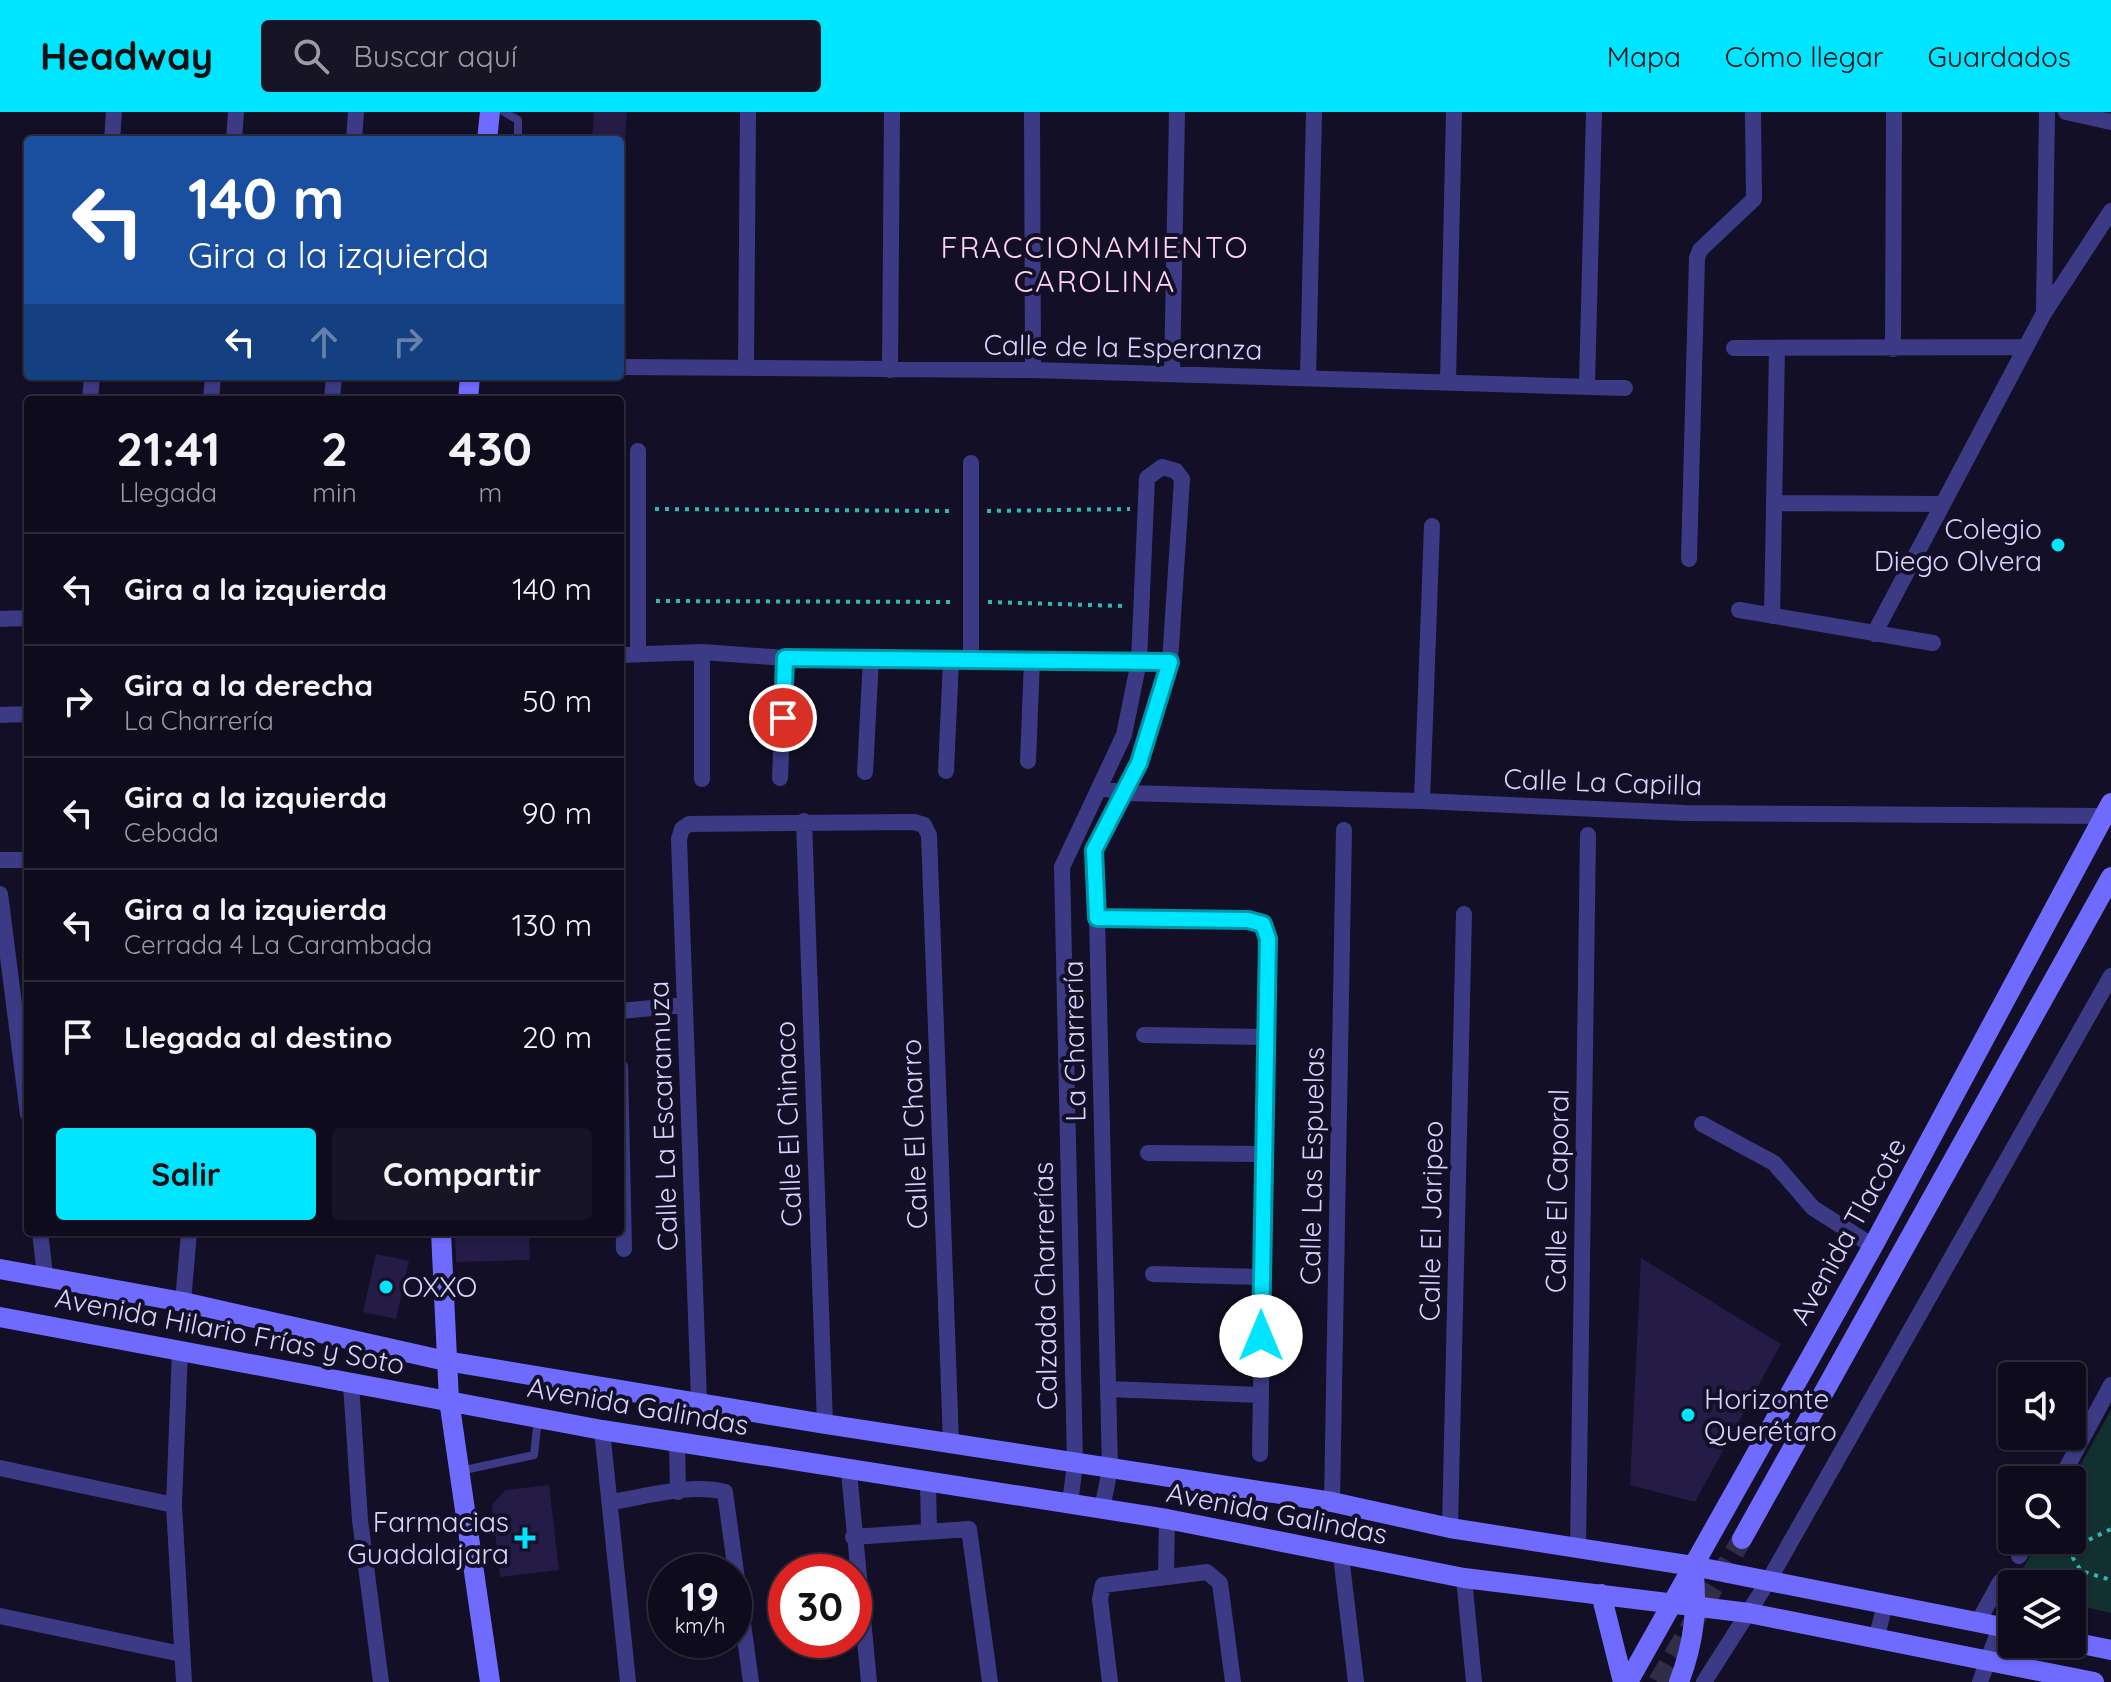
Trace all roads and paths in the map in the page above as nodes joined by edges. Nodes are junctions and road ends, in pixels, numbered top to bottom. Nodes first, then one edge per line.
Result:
1 (114, 112) edge
2 (236, 112) edge
3 (356, 112) edge
4 (490, 112) edge
5 (504, 112) edge
6 (748, 112) edge
7 (892, 112) edge
8 (1032, 112) edge
9 (1177, 112) edge
10 (1314, 112) edge
11 (1454, 112) edge
12 (1594, 112) edge
13 (1753, 112) edge
14 (1894, 112) edge
15 (2047, 112) edge
16 (2066, 112) edge
17 (2111, 122) edge
18 (112, 136) edge
19 (234, 136) edge
20 (354, 136) edge
21 (487, 136) edge
22 (518, 136) edge
23 (2111, 211) edge
24 (2044, 313) junction
25 (2025, 347) junction
26 (1734, 348) dead end
27 (1777, 349) junction
28 (1893, 349) junction
29 (624, 367) edge
30 (746, 368) junction
31 (890, 370) junction
32 (1033, 370) junction
33 (1172, 374) junction
34 (1308, 377) junction
35 (1448, 381) junction
36 (1587, 384) junction
37 (1625, 388) dead end
38 (638, 451) dead end
39 (971, 463) dead end
40 (1775, 503) junction
41 (1939, 504) junction
42 (639, 508) junction
43 (1145, 509) junction
44 (971, 511) junction
45 (1432, 526) dead end
46 (1689, 559) dead end
47 (638, 601) junction
48 (971, 602) junction
49 (1141, 607) junction
50 (1739, 610) dead end
51 (1772, 616) junction
52 (24, 618) edge
53 (0, 619) edge
54 (1874, 634) junction
55 (1933, 643) dead end
56 (702, 652) junction
57 (638, 654) junction
58 (624, 655) edge
59 (785, 658) junction
60 (871, 659) junction
61 (951, 661) junction
62 (971, 661) junction
63 (1032, 661) junction
64 (1139, 661) junction
65 (1170, 662) junction
66 (24, 714) edge
67 (0, 715) edge
68 (1028, 761) dead end
69 (946, 771) dead end
70 (865, 772) dead end
71 (780, 778) dead end
72 (702, 779) dead end
73 (1100, 788) junction
74 (1126, 793) junction
75 (1422, 801) junction
76 (2108, 809) edge
77 (804, 821) junction
78 (1344, 830) dead end
79 (1588, 835) dead end
80 (0, 860) edge
81 (24, 860) edge
82 (2111, 877) edge
83 (0, 894) edge
84 (1464, 914) dead end
85 (1097, 918) junction
86 (2111, 976) edge
87 (685, 1005) junction
88 (624, 1011) edge
89 (23, 1017) edge
90 (1144, 1035) dead end
91 (1264, 1037) junction
92 (1702, 1124) dead end
93 (1148, 1153) dead end
94 (1264, 1154) junction
95 (40, 1236) edge
96 (189, 1236) edge
97 (441, 1236) edge
98 (623, 1236) edge
99 (1873, 1246) junction
100 (624, 1249) dead end
101 (0, 1269) edge
102 (1153, 1274) dead end
103 (45, 1275) junction
104 (1260, 1277) junction
105 (183, 1302) junction
106 (0, 1317) edge
107 (180, 1350) junction
108 (446, 1361) junction
109 (351, 1384) junction
110 (2111, 1385) edge
111 (1108, 1389) junction
112 (1261, 1395) junction
113 (449, 1400) junction
114 (699, 1401) junction
115 (538, 1418) junction
116 (825, 1424) junction
117 (602, 1430) junction
118 (677, 1442) junction
119 (951, 1442) junction
120 (1260, 1454) dead end
121 (1075, 1463) junction
122 (2068, 1466) edge
123 (0, 1468) edge
124 (1110, 1469) junction
125 (460, 1471) junction
126 (849, 1472) junction
127 (928, 1484) junction
128 (678, 1492) junction
129 (610, 1502) junction
130 (1332, 1502) junction
131 (1070, 1504) junction
132 (174, 1505) junction
133 (1102, 1509) junction
134 (1167, 1519) junction
135 (1450, 1528) junction
136 (2111, 1529) edge
137 (929, 1530) junction
138 (853, 1537) junction
139 (1742, 1539) tunnel mouth
140 (2086, 1541) edge
141 (1578, 1547) junction
142 (2031, 1554) edge
143 (2073, 1554) edge
144 (1341, 1556) junction
145 (2019, 1556) edge
146 (1693, 1566) junction
147 (1166, 1577) junction
148 (1464, 1578) junction
149 (1769, 1580) junction
150 (2111, 1580) edge
151 (1998, 1586) edge
152 (1601, 1594) junction
153 (1672, 1604) junction
154 (1698, 1604) junction
155 (1885, 1604) junction
156 (1749, 1613) junction
157 (0, 1616) edge
158 (1978, 1622) junction
159 (1998, 1626) edge
160 (1877, 1636) junction
161 (1998, 1644) edge
162 (2086, 1645) edge
163 (2111, 1650) edge
164 (181, 1654) junction
165 (1990, 1660) junction
166 (184, 1682) edge
167 (381, 1682) edge
168 (490, 1682) edge
169 (628, 1682) edge
170 (751, 1682) edge
171 (869, 1682) edge
172 (990, 1682) edge
173 (1110, 1682) edge
174 (1233, 1682) edge
175 (1356, 1682) edge
176 (1474, 1682) edge
177 (1626, 1682) edge
178 (1679, 1682) edge
179 (1704, 1682) edge
180 (1980, 1682) edge
181 (2094, 1682) edge

1 - 18 street
2 - 19 street
3 - 20 street
4 - 21 street
5 - 22 lane
6 - 30 street
7 - 31 street
8 - 32 street
9 - 33 street
10 - 34 street
11 - 35 street
12 - 36 street
13 - 46 street
14 - 28 street
15 - 24 street
16 - 17 street
23 - 24 street
24 - 25 street
25 - 28 street
25 - 41 street
26 - 27 street
27 - 28 street
27 - 40 street
29 - 30 street, Calle de la Esperanza
30 - 31 street, Calle de la Esperanza
31 - 32 street, Calle de la Esperanza
32 - 33 street, Calle de la Esperanza
33 - 34 street, Calle de la Esperanza
34 - 35 street, Calle de la Esperanza
35 - 36 street, Calle de la Esperanza
36 - 37 street, Calle de la Esperanza
38 - 42 street
39 - 44 street
40 - 41 street
40 - 51 street
41 - 54 street
42 - 44 path
42 - 47 street
43 - 44 path
43 - 49 street, La Charrería
43 - 65 street, La Charrería
44 - 48 street
45 - 75 street
47 - 48 path
47 - 57 street
48 - 49 path
48 - 62 street
49 - 64 street, La Charrería
50 - 51 street
51 - 54 street
52 - 53 street
54 - 55 street
56 - 57 street
56 - 59 street
56 - 72 street
57 - 58 street
59 - 60 street
59 - 71 street
60 - 61 street
60 - 70 street
61 - 62 street
61 - 69 street
62 - 63 street
63 - 64 street
63 - 68 street
64 - 65 street
64 - 73 street, Calzada Charrerías
65 - 74 street, La Charrería
66 - 67 street
73 - 74 street, Calle La Capilla
73 - 121 street, Calzada Charrerías
74 - 75 street, Calle La Capilla
74 - 85 street, La Charrería
75 - 76 street, Calle La Capilla
76 - 99 street, Avenida Tlacote
77 - 87 street, Calle La Escaramuza
77 - 116 street, Calle El Chinaco
77 - 119 street, Calle El Charro
78 - 130 street, Calle Las Espuelas
79 - 141 street, Calle El Caporal
80 - 81 street
82 - 139 street, Avenida Tlacote
83 - 89 street
84 - 135 street, Calle El Jaripeo
85 - 91 street
85 - 111 street, La Charrería
86 - 149 street
87 - 88 street
87 - 114 street, Calle La Escaramuza
90 - 91 street
91 - 94 street
92 - 99 street
93 - 94 street
94 - 104 street
95 - 103 street
96 - 105 street
97 - 108 street
98 - 100 street
99 - 146 street, Avenida Tlacote
101 - 103 street, Avenida Hilario Frías y Soto
102 - 104 street
103 - 105 street, Avenida Hilario Frías y Soto
104 - 112 street
105 - 108 street, Avenida Hilario Frías y Soto
106 - 107 street, Avenida Hilario Frías y Soto
107 - 109 street, Avenida Hilario Frías y Soto
107 - 132 street
108 - 113 street
108 - 114 street, Avenida Galindas
109 - 113 street, Avenida Hilario Frías y Soto
109 - 167 street
110 - 122 street
111 - 112 street
111 - 124 street, La Charrería
112 - 120 street
113 - 115 street, Avenida Galindas
113 - 125 street
114 - 116 street, Avenida Galindas
115 - 117 street, Avenida Galindas
115 - 125 lane
116 - 119 street, Avenida Galindas
117 - 118 street, Avenida Galindas
117 - 129 street
118 - 126 street, Avenida Galindas
118 - 128 street
119 - 121 street, Avenida Galindas
121 - 124 street, Avenida Galindas
121 - 131 street, Calzada Charrerías
123 - 132 street
124 - 130 street, Avenida Galindas
124 - 133 street, La Charrería
125 - 168 street
126 - 127 street, Avenida Galindas
126 - 138 street
127 - 131 street, Avenida Galindas
127 - 137 street
128 - 129 street
128 - 170 street
129 - 169 street
130 - 135 street, Avenida Galindas
131 - 133 street, Avenida Galindas
132 - 164 street
133 - 134 street, Avenida Galindas
134 - 144 street, Avenida Galindas
134 - 147 street
135 - 141 street, Avenida Galindas
136 - 140 path
137 - 138 street
137 - 172 street
138 - 171 street
141 - 146 street, Avenida Galindas
142 - 145 path
143 - 150 path
144 - 148 street, Avenida Galindas
144 - 175 street
146 - 149 street, Avenida Galindas
146 - 153 street, Avenida Tlacote
146 - 154 street
147 - 173 street
147 - 174 street
148 - 152 street, Avenida Galindas
148 - 176 street
149 - 155 street, Avenida Galindas
149 - 156 street
151 - 158 street
152 - 153 street, Avenida Galindas
152 - 177 street
153 - 154 street, Avenida Galindas
153 - 177 street, Avenida Tlacote
154 - 156 street, Avenida Galindas
154 - 178 street
155 - 158 street, Avenida Galindas
155 - 160 street
156 - 160 street, Avenida Galindas
156 - 179 street
157 - 164 street
158 - 159 street, Avenida Galindas
160 - 165 street, Avenida Galindas
161 - 165 street
162 - 163 street
164 - 166 street
165 - 180 street
165 - 181 street, Avenida Galindas

